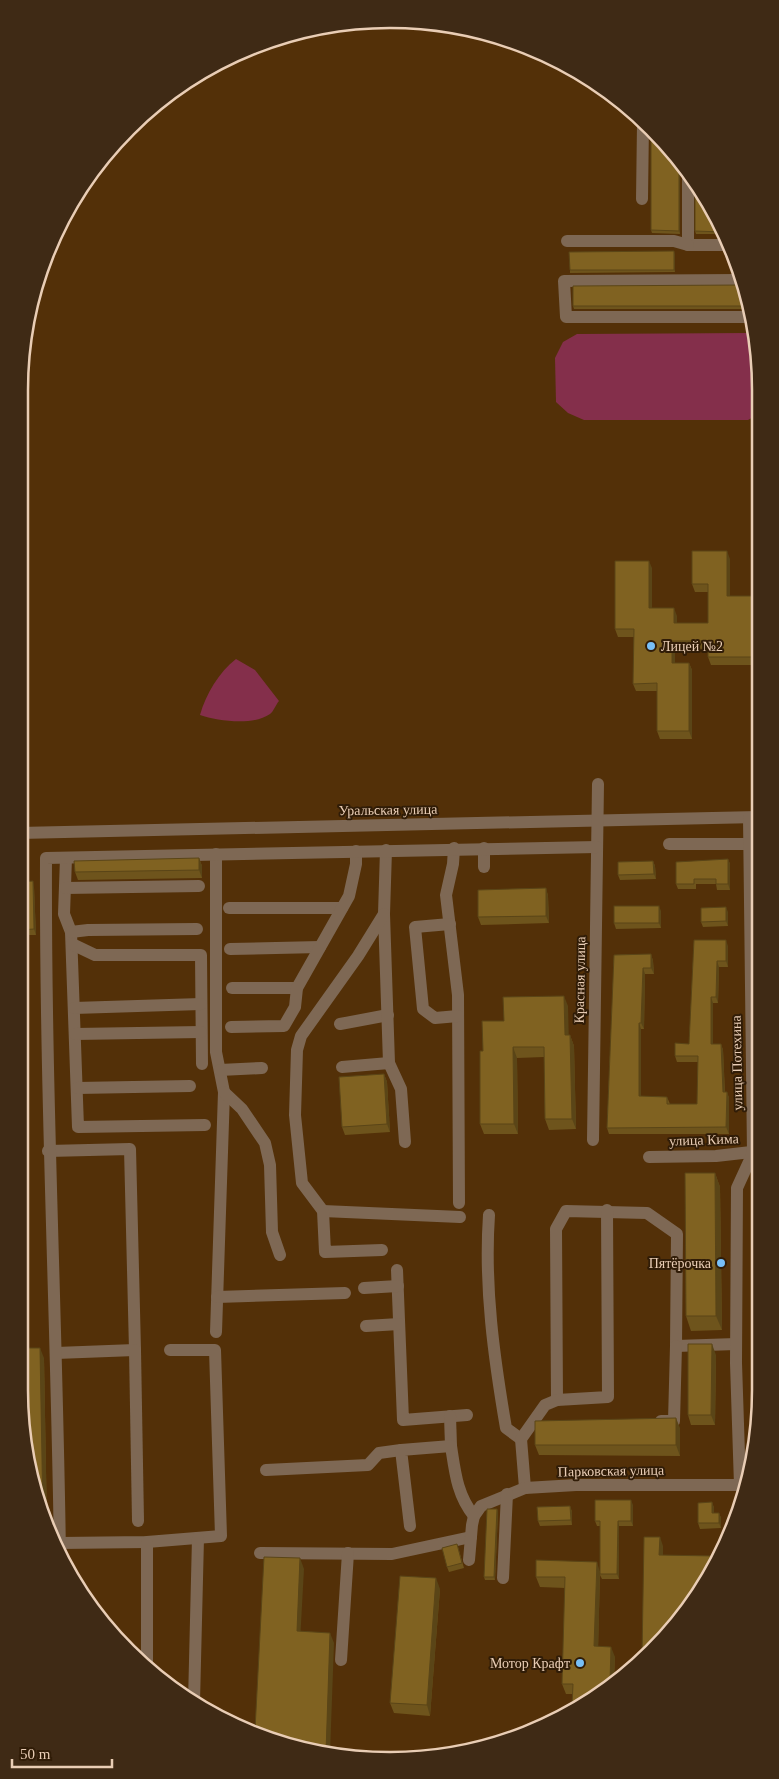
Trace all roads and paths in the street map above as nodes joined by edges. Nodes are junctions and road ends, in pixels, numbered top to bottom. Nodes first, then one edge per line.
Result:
1 (644, 133) edge
2 (688, 185) edge
3 (642, 198) dead end
4 (567, 241) dead end
5 (721, 243) edge
6 (688, 245) junction
7 (734, 280) edge
8 (744, 317) edge
9 (598, 784) dead end
10 (752, 818) edge
11 (597, 821) junction
12 (752, 831) edge
13 (28, 833) edge
14 (669, 844) dead end
15 (750, 844) junction
16 (597, 847) junction
17 (454, 848) junction
18 (484, 848) junction
19 (356, 850) junction
20 (386, 850) junction
21 (216, 854) junction
22 (66, 858) junction
23 (484, 868) dead end
24 (199, 886) dead end
25 (65, 888) junction
26 (229, 908) dead end
27 (342, 908) junction
28 (384, 914) junction
29 (450, 924) junction
30 (197, 929) dead end
31 (72, 938) junction
32 (320, 947) junction
33 (752, 947) edge
34 (230, 949) dead end
35 (232, 988) dead end
36 (297, 988) junction
37 (201, 1004) junction
38 (74, 1008) junction
39 (388, 1015) junction
40 (458, 1016) junction
41 (340, 1024) dead end
42 (231, 1027) dead end
43 (201, 1032) junction
44 (75, 1034) junction
45 (390, 1063) junction
46 (202, 1064) dead end
47 (262, 1068) dead end
48 (342, 1068) dead end
49 (220, 1070) junction
50 (190, 1086) dead end
51 (77, 1088) junction
52 (224, 1092) junction
53 (205, 1125) dead end
54 (593, 1140) dead end
55 (405, 1142) dead end
56 (48, 1151) junction
57 (752, 1152) edge
58 (649, 1157) dead end
59 (752, 1160) edge
60 (459, 1203) dead end
61 (607, 1210) junction
62 (323, 1211) junction
63 (489, 1215) dead end
64 (460, 1217) dead end
65 (382, 1250) dead end
66 (280, 1255) dead end
67 (397, 1270) dead end
68 (398, 1286) junction
69 (364, 1288) dead end
70 (345, 1293) dead end
71 (216, 1297) junction
72 (399, 1324) junction
73 (366, 1326) dead end
74 (216, 1332) dead end
75 (736, 1344) junction
76 (676, 1346) junction
77 (135, 1350) junction
78 (170, 1350) dead end
79 (56, 1353) junction
80 (558, 1400) junction
81 (467, 1415) dead end
82 (450, 1416) junction
83 (646, 1421) edge
84 (552, 1422) edge
85 (533, 1423) junction
86 (521, 1439) junction
87 (451, 1446) junction
88 (401, 1450) junction
89 (266, 1470) dead end
90 (742, 1473) edge
91 (738, 1485) edge
92 (524, 1488) junction
93 (507, 1494) junction
94 (478, 1511) junction
95 (138, 1521) dead end
96 (410, 1526) dead end
97 (471, 1536) junction
98 (198, 1538) junction
99 (60, 1539) edge
100 (147, 1542) junction
101 (62, 1543) edge
102 (260, 1553) dead end
103 (348, 1553) junction
104 (469, 1560) dead end
105 (503, 1578) dead end
106 (147, 1658) edge
107 (341, 1660) dead end
108 (194, 1694) edge

1 - 3 street
2 - 6 street
4 - 6 street
5 - 6 street
7 - 8 street
9 - 11 street, Красная улица
10 - 11 street, Уральская улица
11 - 13 street, Уральская улица
11 - 16 street, Красная улица
12 - 15 street, улица Потехина
14 - 15 street
15 - 33 street, улица Потехина
16 - 18 street
16 - 54 street, Красная улица
17 - 18 street
17 - 20 street
17 - 29 street
18 - 23 street
19 - 20 street
19 - 21 street
19 - 27 street
20 - 28 street
21 - 22 street
21 - 49 street
22 - 25 street
22 - 56 street
24 - 25 street
25 - 31 street
26 - 27 street
27 - 32 street
28 - 39 street
28 - 62 street
29 - 40 street
29 - 40 street
30 - 31 street
31 - 37 street
31 - 38 street
32 - 34 street
32 - 36 street
35 - 36 street
36 - 42 street
37 - 38 street
37 - 43 street
38 - 44 street
39 - 41 street
39 - 45 street
40 - 60 street
43 - 44 street
43 - 46 street
44 - 51 street
45 - 48 street
45 - 55 street
47 - 49 street
49 - 52 street
50 - 51 street
51 - 53 street
52 - 66 street
52 - 71 street
56 - 77 street
56 - 79 street
57 - 58 street, улица Кима
59 - 75 street, улица Потехина
61 - 76 street
61 - 80 street
61 - 80 street
62 - 64 street
62 - 65 street
63 - 86 street
67 - 68 street
68 - 69 street
68 - 72 street
70 - 71 street
71 - 74 street
72 - 73 street
72 - 82 street
75 - 76 street
75 - 90 street, улица Потехина
76 - 83 street
77 - 79 street
77 - 95 street
78 - 98 street
79 - 99 street
80 - 85 street
81 - 82 street
82 - 87 street
84 - 85 street
85 - 86 street
86 - 92 street
87 - 88 street
87 - 94 street
88 - 89 street
88 - 96 street
91 - 92 street, Парковская улица
92 - 93 street, Парковская улица
93 - 94 street, Парковская улица
93 - 105 street
94 - 97 street
97 - 103 street
97 - 104 street
98 - 100 street
98 - 108 street
100 - 101 street
100 - 106 street
102 - 103 street
103 - 107 street

